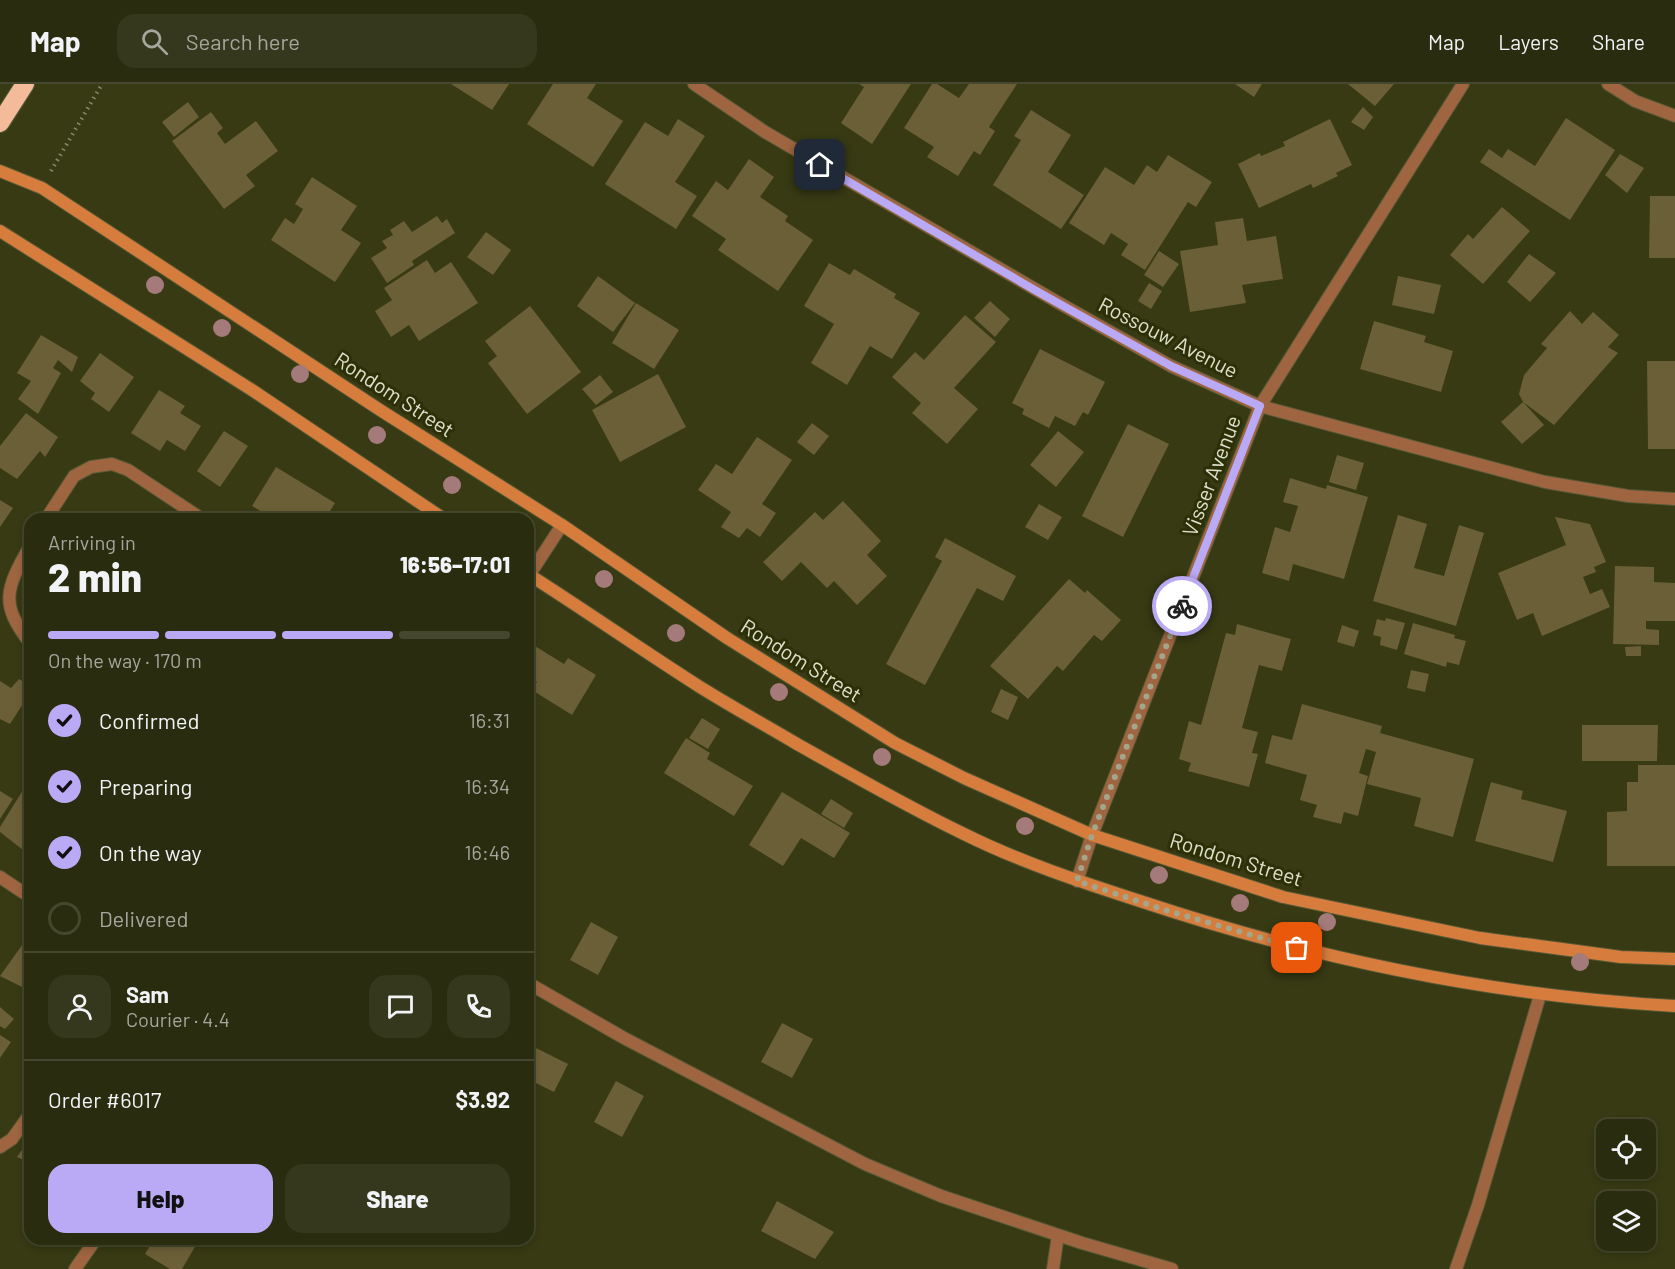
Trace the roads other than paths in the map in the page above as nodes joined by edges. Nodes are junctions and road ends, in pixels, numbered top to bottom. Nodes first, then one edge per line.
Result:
1 (25, 84) edge
2 (693, 84) edge
3 (1463, 84) edge
4 (1608, 84) edge
5 (1675, 116) edge
6 (0, 123) edge
7 (0, 171) edge
8 (0, 231) edge
9 (1260, 406) junction
10 (1675, 499) edge
11 (50, 513) edge
12 (193, 513) edge
13 (435, 513) edge
14 (562, 525) junction
15 (24, 558) edge
16 (534, 566) edge
17 (534, 579) edge
18 (24, 638) edge
19 (1092, 835) junction
20 (0, 877) edge
21 (1077, 881) junction
22 (24, 893) edge
23 (1675, 959) edge
24 (534, 986) edge
25 (1540, 995) junction
26 (1675, 1006) edge
27 (24, 1122) edge
28 (0, 1147) edge
29 (1058, 1235) junction
30 (92, 1245) edge
31 (75, 1269) edge
32 (1053, 1269) edge
33 (1172, 1269) edge
34 (1456, 1269) edge

1 - 6 highway
2 - 9 street, Rossouw Avenue
3 - 9 street, Visser Avenue
4 - 5 street
7 - 14 street, Rondom Street
8 - 13 street
9 - 10 street, Rossouw Avenue
9 - 19 street, Visser Avenue
11 - 12 street
14 - 16 street
14 - 19 street, Rondom Street
15 - 18 street
17 - 21 street
19 - 21 street, Visser Avenue
19 - 23 street, Rondom Street
20 - 22 street
21 - 25 street
24 - 29 street
25 - 26 street
25 - 34 street
27 - 28 street
29 - 32 street
29 - 33 street
30 - 31 street

